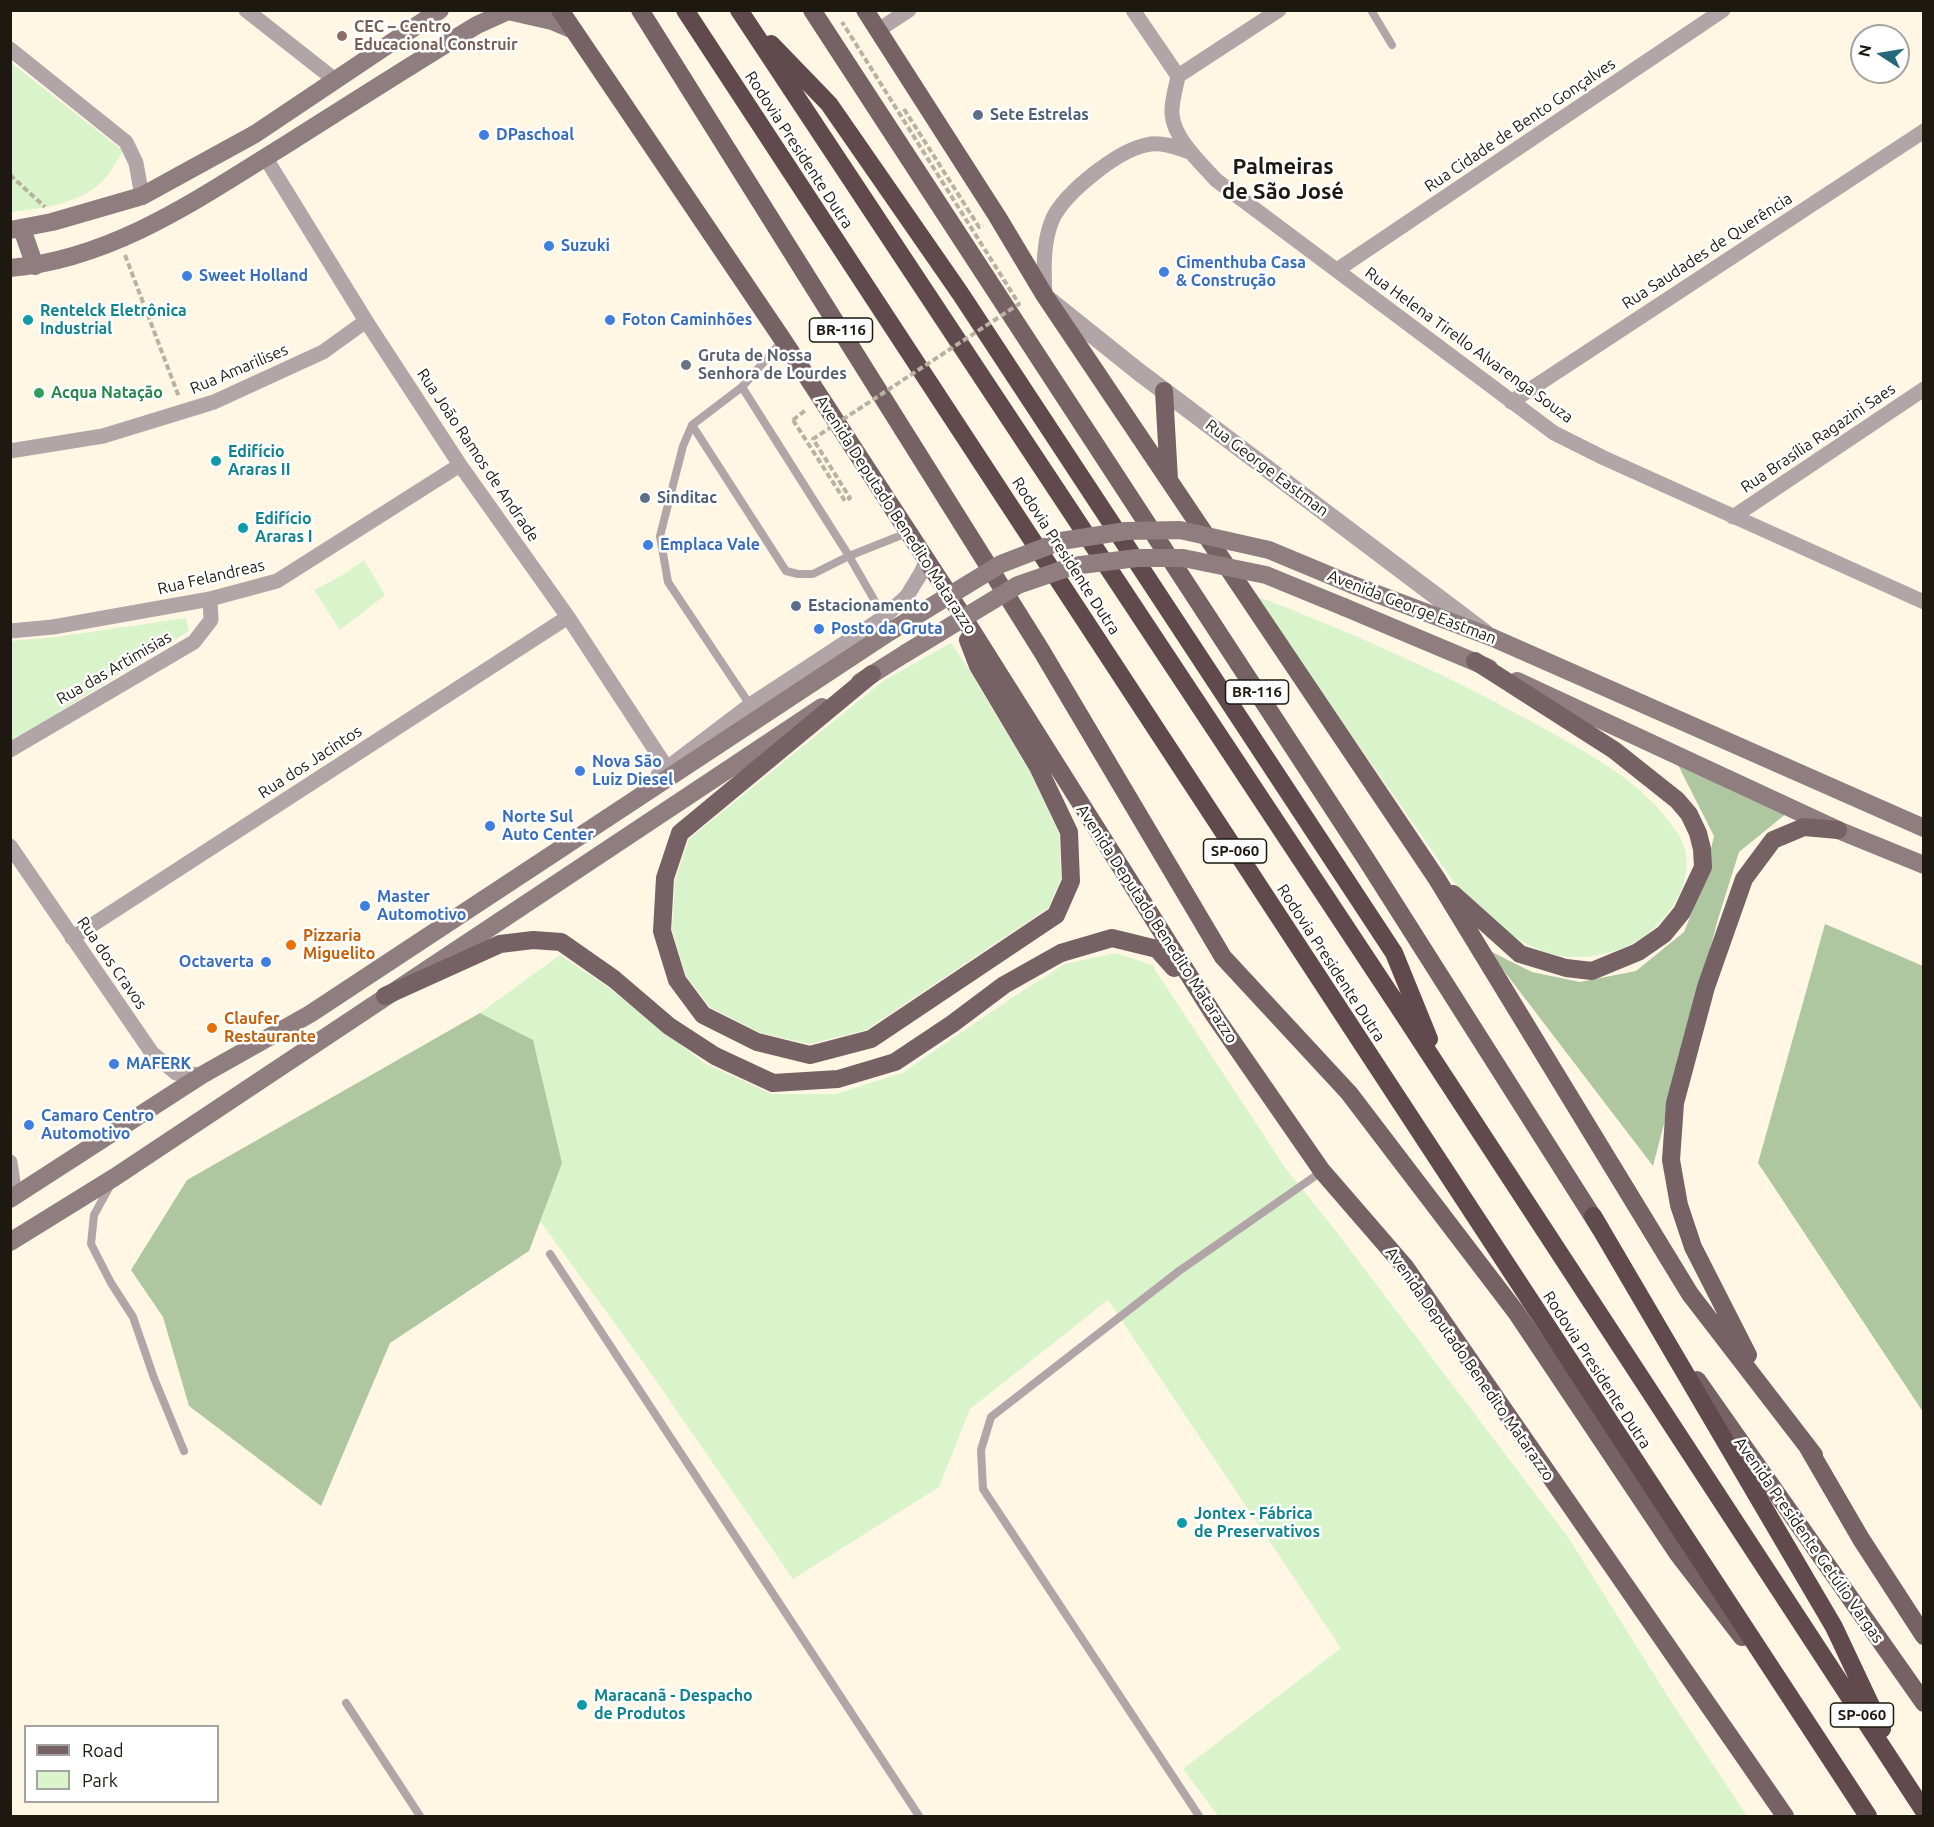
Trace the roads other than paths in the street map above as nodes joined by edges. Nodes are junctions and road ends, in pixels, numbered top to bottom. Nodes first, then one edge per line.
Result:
1 (246, 10) edge
2 (440, 10) edge
3 (560, 10) edge
4 (640, 10) edge
5 (685, 10) edge
6 (812, 10) edge
7 (864, 10) edge
8 (909, 10) edge
9 (1133, 10) edge
10 (1279, 10) edge
11 (1371, 10) edge
12 (1723, 10) edge
13 (508, 11) edge
14 (739, 11) edge
15 (571, 29) junction
16 (877, 31) junction
17 (1392, 45) dead end
18 (10, 49) edge
19 (1178, 76) junction
20 (335, 80) junction
21 (1923, 130) edge
22 (1191, 153) junction
23 (265, 158) junction
24 (142, 196) junction
25 (16, 229) edge
26 (35, 266) junction
27 (10, 268) edge
28 (1337, 270) junction
29 (1045, 297) junction
30 (366, 321) junction
31 (783, 340) junction
32 (742, 387) junction
33 (1923, 388) edge
34 (1164, 391) junction
35 (1511, 402) junction
36 (692, 425) junction
37 (10, 451) edge
38 (460, 465) junction
39 (1169, 482) junction
40 (1732, 516) junction
41 (907, 533) junction
42 (849, 556) junction
43 (927, 560) junction
44 (950, 596) junction
45 (210, 599) junction
46 (1923, 602) edge
47 (568, 617) junction
48 (888, 624) junction
49 (10, 631) edge
50 (1491, 637) junction
51 (1475, 662) junction
52 (872, 674) junction
53 (750, 705) junction
54 (10, 750) edge
55 (667, 768) junction
56 (1923, 828) edge
57 (1838, 830) junction
58 (10, 846) edge
59 (1923, 865) edge
60 (1437, 879) junction
61 (72, 938) junction
62 (385, 996) junction
63 (310, 1014) junction
64 (1214, 1015) junction
65 (202, 1075) junction
66 (1444, 1077) junction
67 (10, 1162) edge
68 (1322, 1171) junction
69 (115, 1178) junction
70 (10, 1188) edge
71 (10, 1199) edge
72 (1593, 1216) junction
73 (10, 1242) edge
74 (550, 1254) dead end
75 (184, 1451) dead end
76 (1814, 1455) junction
77 (1923, 1636) edge
78 (1785, 1691) junction
79 (346, 1703) dead end
80 (1923, 1703) edge
81 (1919, 1804) edge
82 (420, 1816) edge
83 (919, 1816) edge
84 (1199, 1816) edge
85 (1785, 1816) edge
86 (1868, 1816) edge

1 - 20 street
2 - 20 main road
3 - 15 main road, Avenida Deputado Benedito Matarazzo
4 - 78 main road, BR-116
5 - 78 highway, Rodovia Presidente Dutra / SP-060
6 - 72 main road, BR-116
7 - 16 main road
8 - 16 street
9 - 19 street
10 - 19 street
11 - 17 lane
12 - 28 street, Rua Cidade de Bento Gonçalves
13 - 15 main road
13 - 23 main road
14 - 66 highway, Rodovia Presidente Dutra / SP-060
14 - 66 highway
15 - 31 main road, Avenida Deputado Benedito Matarazzo
16 - 29 main road
18 - 24 street
19 - 22 street, Rua Helena Tirello Alvarenga Souza
20 - 24 main road
21 - 35 street, Rua Saudades de Querência
22 - 28 street, Rua Helena Tirello Alvarenga Souza
22 - 29 street
23 - 26 main road
23 - 30 street, Rua João Ramos de Andrade
24 - 25 main road
25 - 26 main road
26 - 27 main road
28 - 35 street, Rua Helena Tirello Alvarenga Souza
29 - 34 street, Rua George Eastman
29 - 39 main road
30 - 37 street, Rua Amarilises
30 - 38 street, Rua João Ramos de Andrade
31 - 32 lane
31 - 41 main road, Avenida Deputado Benedito Matarazzo
32 - 36 lane
32 - 42 lane
33 - 40 street, Rua Brasília Ragazini Saes
34 - 39 main road
34 - 50 street, Rua George Eastman
35 - 40 street, Rua Helena Tirello Alvarenga Souza
36 - 42 lane
36 - 53 lane
38 - 45 street, Rua Felandreas
38 - 47 street, Rua João Ramos de Andrade
39 - 60 main road
40 - 46 street, Rua Helena Tirello Alvarenga Souza
41 - 42 lane
41 - 43 main road, Avenida Deputado Benedito Matarazzo
42 - 48 lane
43 - 44 main road, Avenida Deputado Benedito Matarazzo
43 - 48 street
44 - 52 main road
44 - 64 main road, Avenida Deputado Benedito Matarazzo
45 - 49 street, Rua Felandreas
45 - 54 street, Rua das Artimisias
47 - 55 street, Rua João Ramos de Andrade
47 - 61 street, Rua dos Jacintos
48 - 50 main road, Avenida George Eastman, bridge
48 - 53 street
48 - 63 main road, Avenida George Eastman
50 - 56 main road, Avenida George Eastman
51 - 52 main road, Avenida George Eastman, bridge
51 - 57 main road, Avenida George Eastman
51 - 60 main road
52 - 62 main road, Avenida George Eastman
53 - 55 street
55 - 63 street
57 - 59 main road, Avenida George Eastman
57 - 76 main road
58 - 61 street, Rua dos Cravos
60 - 76 main road
61 - 65 street, Rua dos Cravos
62 - 64 main road
62 - 69 main road, Avenida George Eastman
63 - 65 main road, Avenida George Eastman
64 - 68 main road, Avenida Deputado Benedito Matarazzo
65 - 71 main road, Avenida George Eastman
66 - 81 highway, Rodovia Presidente Dutra / SP-060
67 - 70 street
68 - 84 lane
68 - 85 main road, Avenida Deputado Benedito Matarazzo
69 - 73 main road, Avenida George Eastman
69 - 75 lane
72 - 80 main road, Avenida Presidente Getúlio Vargas / BR-116
72 - 81 highway
74 - 83 lane
76 - 77 main road
78 - 86 highway, Rodovia Presidente Dutra / SP-060
79 - 82 lane

